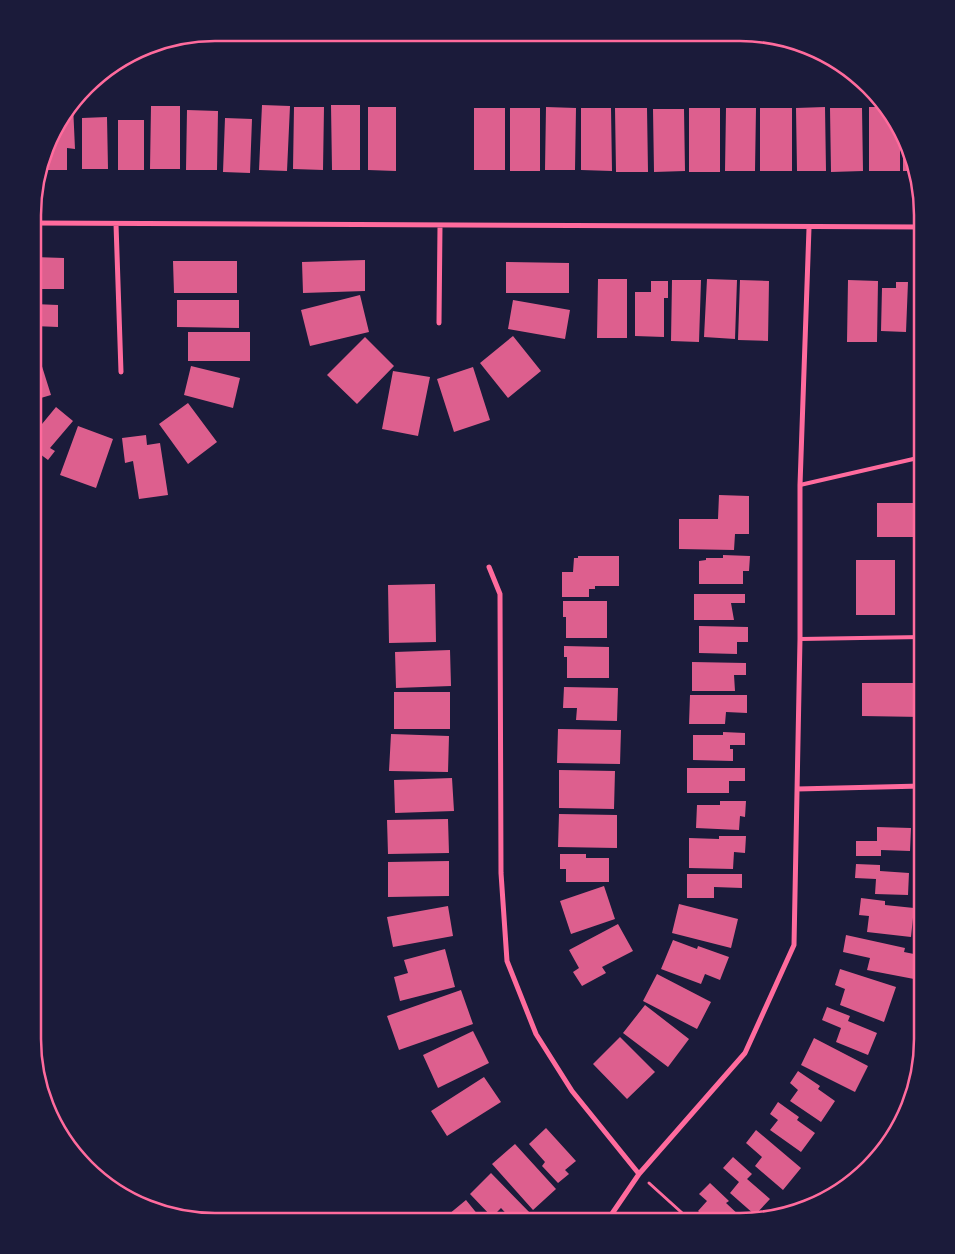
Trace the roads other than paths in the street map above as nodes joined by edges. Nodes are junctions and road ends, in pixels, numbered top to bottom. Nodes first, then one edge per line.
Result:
1 (41, 224) edge
2 (116, 224) junction
3 (440, 226) junction
4 (914, 227) edge
5 (809, 228) junction
6 (439, 323) dead end
7 (120, 372) dead end
8 (914, 458) edge
9 (800, 484) junction
10 (489, 567) dead end
11 (913, 637) edge
12 (800, 639) junction
13 (913, 786) edge
14 (797, 789) junction
15 (639, 1174) junction
16 (612, 1213) edge

1 - 2 street
2 - 3 street
2 - 7 street
3 - 5 street
3 - 6 street
4 - 5 street
5 - 9 street
8 - 9 lane
9 - 12 street
10 - 15 street
11 - 12 lane
12 - 14 street
13 - 14 street
14 - 15 street
15 - 16 street

